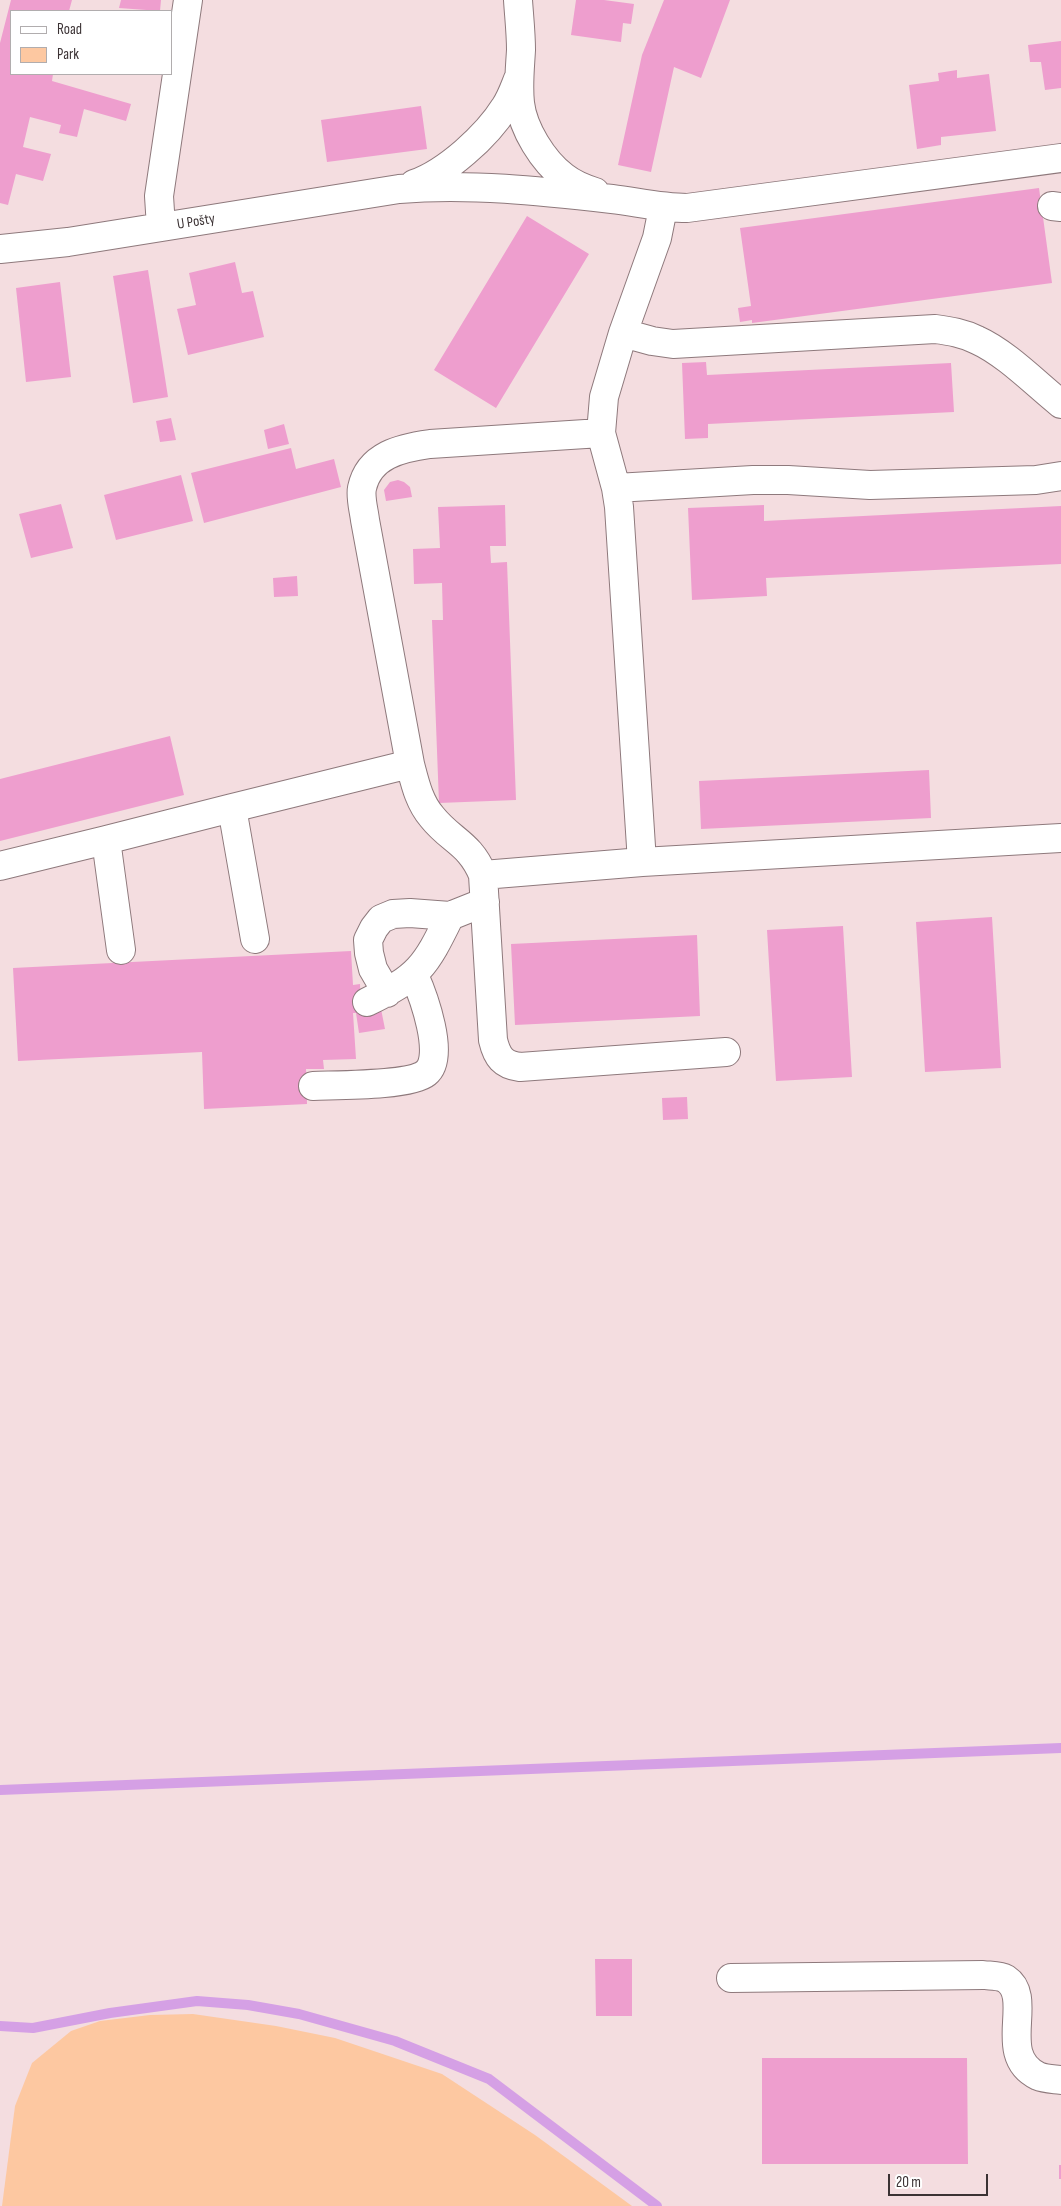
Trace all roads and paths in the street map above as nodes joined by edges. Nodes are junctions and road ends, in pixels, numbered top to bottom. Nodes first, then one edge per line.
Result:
1 (188, 0) edge
2 (518, 0) edge
3 (519, 75) junction
4 (1061, 158) edge
5 (399, 190) junction
6 (613, 199) junction
7 (663, 208) junction
8 (162, 227) junction
9 (0, 249) edge
10 (623, 333) junction
11 (1061, 404) edge
12 (601, 433) junction
13 (1061, 476) edge
14 (616, 488) junction
15 (410, 764) junction
16 (232, 808) junction
17 (1061, 838) edge
18 (106, 840) junction
19 (642, 862) junction
20 (0, 866) edge
21 (483, 875) junction
22 (486, 902) junction
23 (450, 916) junction
24 (255, 939) dead end
25 (121, 950) dead end
26 (414, 975) junction
27 (726, 1052) dead end
28 (313, 1086) dead end
29 (731, 1978) dead end
30 (1061, 2080) edge

1 - 8 street, U Pošty
2 - 3 street, U Pošty
3 - 5 street, U Pošty
3 - 6 street, U Pošty
4 - 7 street, U Pošty
5 - 6 street, U Pošty
5 - 8 street, U Pošty
6 - 7 street, U Pošty
7 - 10 street
8 - 9 street
10 - 11 street
10 - 12 street
12 - 14 street
12 - 15 street
13 - 14 street
14 - 19 street
15 - 16 street
15 - 21 street
16 - 18 street
16 - 24 street
17 - 19 street
18 - 20 street
18 - 25 street
19 - 21 street
21 - 22 street
22 - 23 street
22 - 27 street
23 - 26 street
23 - 26 street
26 - 28 street
29 - 30 street

